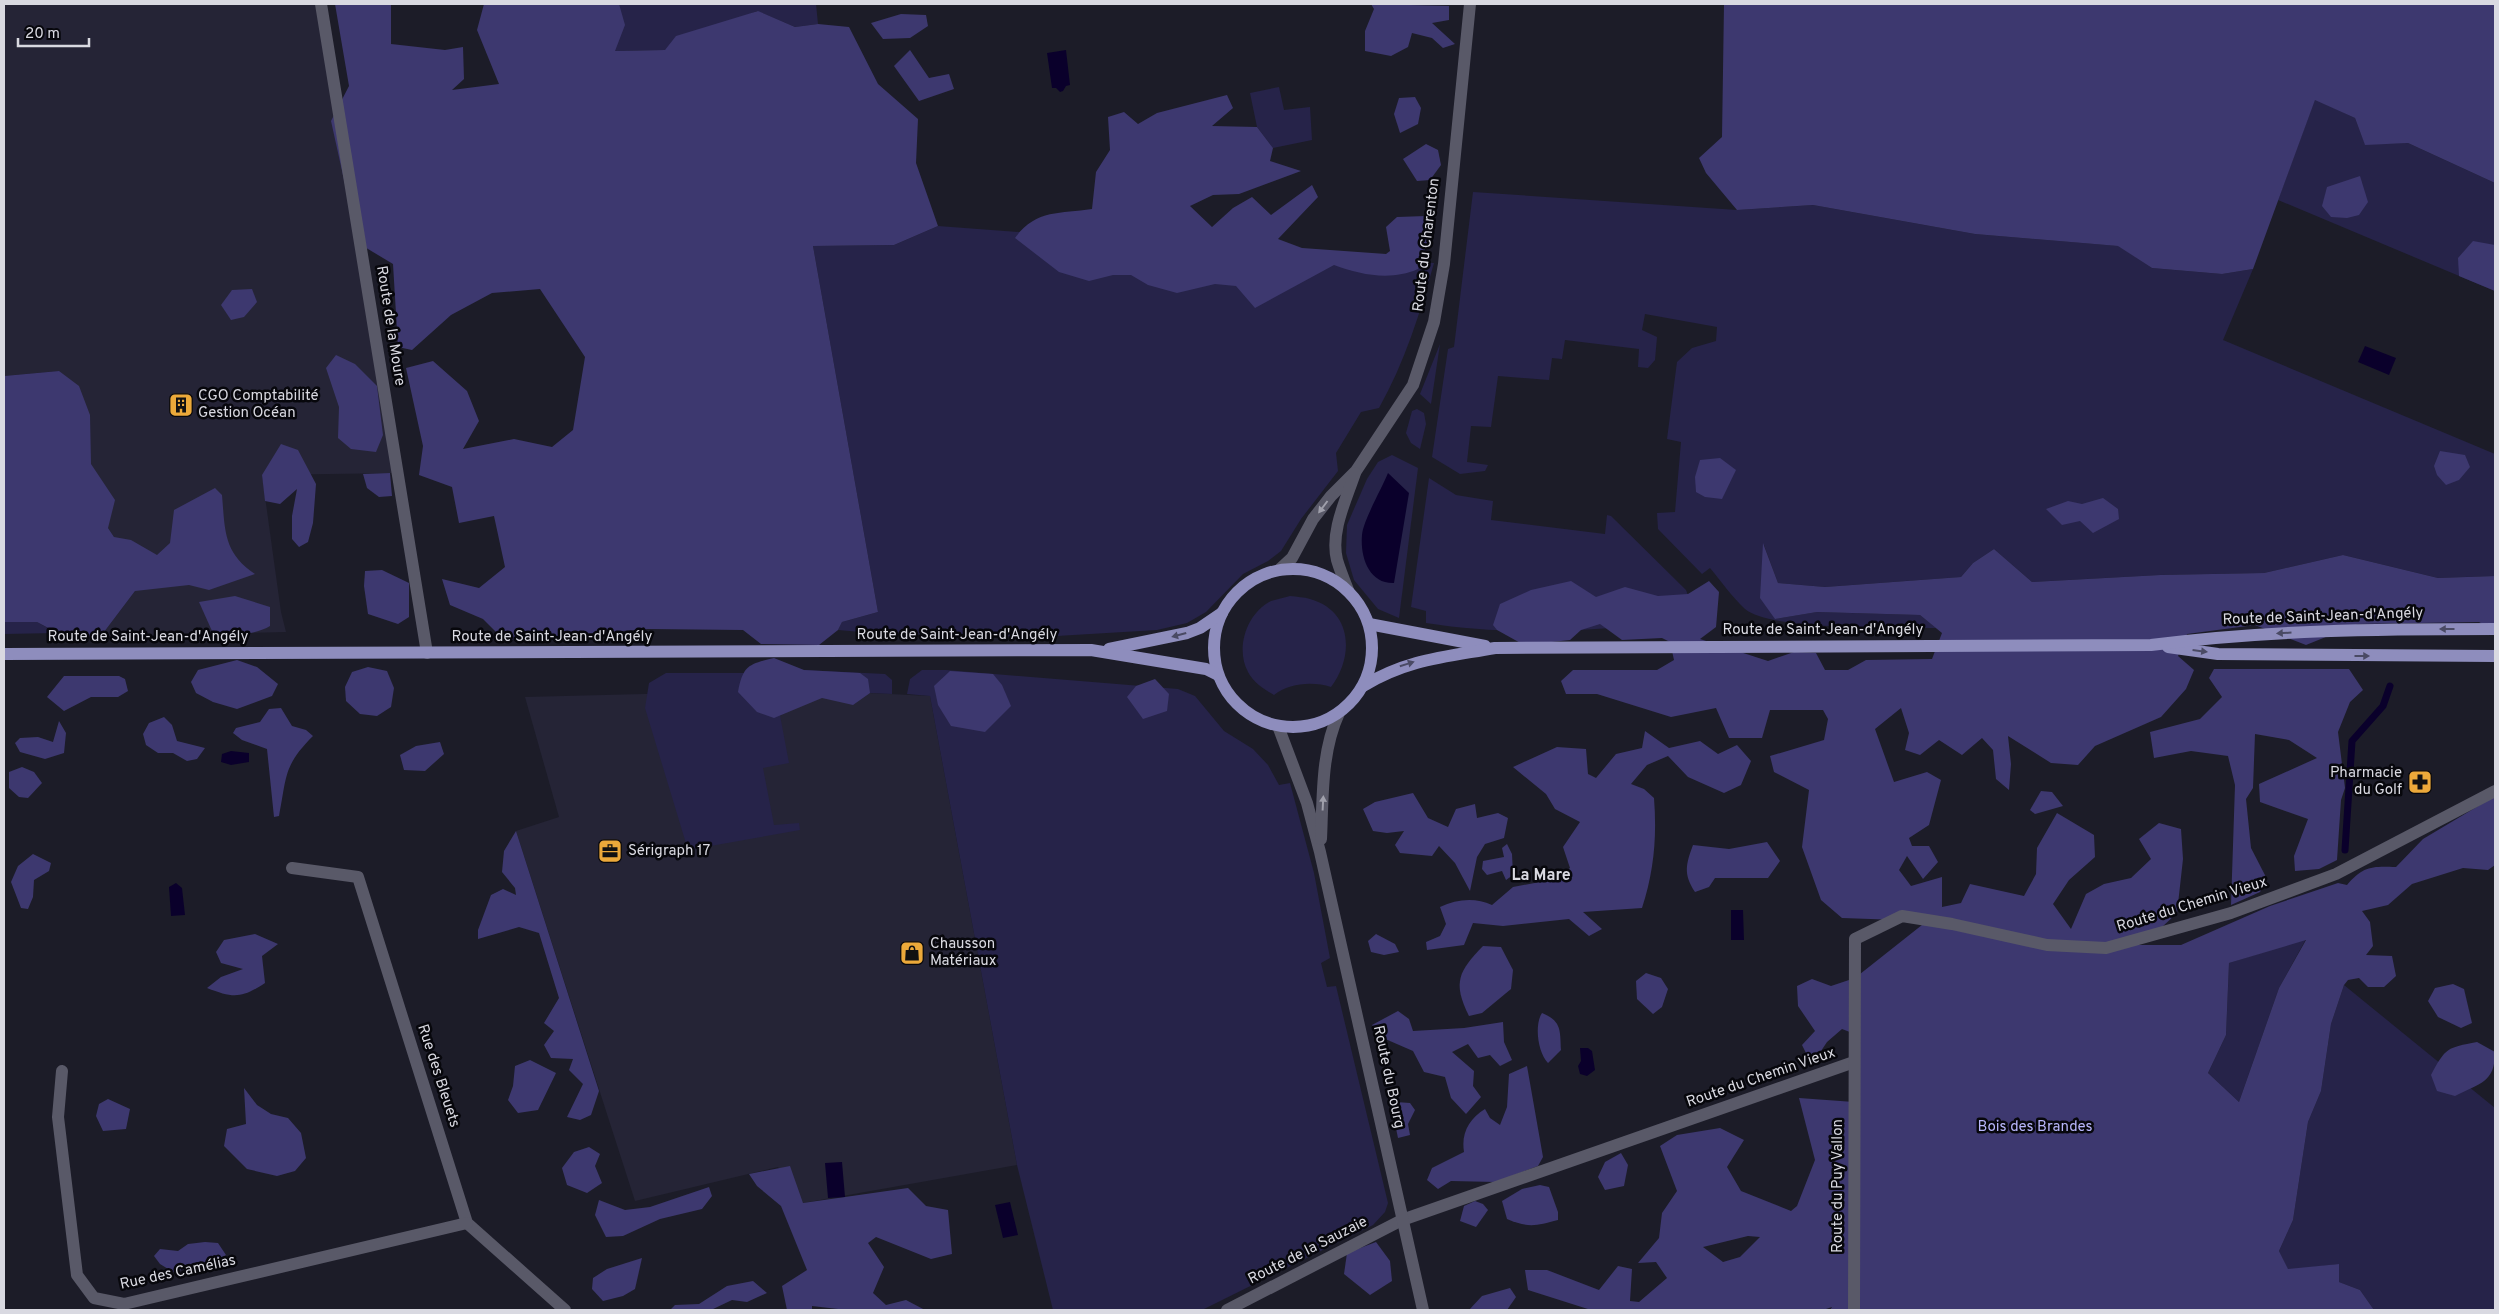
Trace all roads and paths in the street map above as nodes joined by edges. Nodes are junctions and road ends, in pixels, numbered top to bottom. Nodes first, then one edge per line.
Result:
1 (321, 4) edge
2 (1470, 4) edge
3 (1356, 471) junction
4 (1279, 570) junction
5 (1348, 590) junction
6 (1222, 613) junction
7 (1369, 624) junction
8 (2495, 629) edge
9 (2152, 645) junction
10 (1495, 648) junction
11 (1101, 650) junction
12 (427, 653) junction
13 (4, 654) edge
14 (2495, 656) edge
15 (1218, 675) junction
16 (1363, 686) junction
17 (1339, 713) junction
18 (1278, 726) junction
19 (2495, 791) edge
20 (1320, 852) junction
21 (292, 868) dead end
22 (1854, 1062) junction
23 (62, 1071) dead end
24 (1402, 1220) junction
25 (467, 1223) junction
26 (565, 1310) edge
27 (1227, 1310) edge
28 (1423, 1310) edge
29 (1854, 1310) edge

1 - 12 street, Route de la Moure
2 - 3 street, Route du Charenton
3 -> 4 street, Route du Charenton
3 - 5 street, Route du Charenton
4 - 5 main road
4 - 6 main road
5 - 7 main road
6 -> 11 main road, Route de Saint-Jean-d'Angély
6 - 15 main road
7 - 10 main road, Route de Saint-Jean-d'Angély
7 - 16 main road
8 -> 9 main road, Route de Saint-Jean-d'Angély
9 - 10 main road, Route de Saint-Jean-d'Angély
9 -> 14 main road, Route de Saint-Jean-d'Angély
16 -> 10 main road, Route de Saint-Jean-d'Angély
11 - 12 main road, Route de Saint-Jean-d'Angély
11 - 15 main road, Route de Saint-Jean-d'Angély
12 - 13 main road, Route de Saint-Jean-d'Angély
15 - 18 main road
16 - 17 main road
17 - 18 main road
20 -> 17 street, Route du Bourg
18 - 20 street, Route du Bourg
19 - 22 street, Route du Chemin Vieux
20 - 24 street, Route du Bourg
21 - 25 street, Rue des Bleuets
22 - 24 street, Route du Chemin Vieux
22 - 29 street, Route du Puy Vallon
23 - 25 street, Rue des Camélias
24 - 27 street, Route de la Sauzaie
24 - 28 street, Route du Bourg
25 - 26 street

